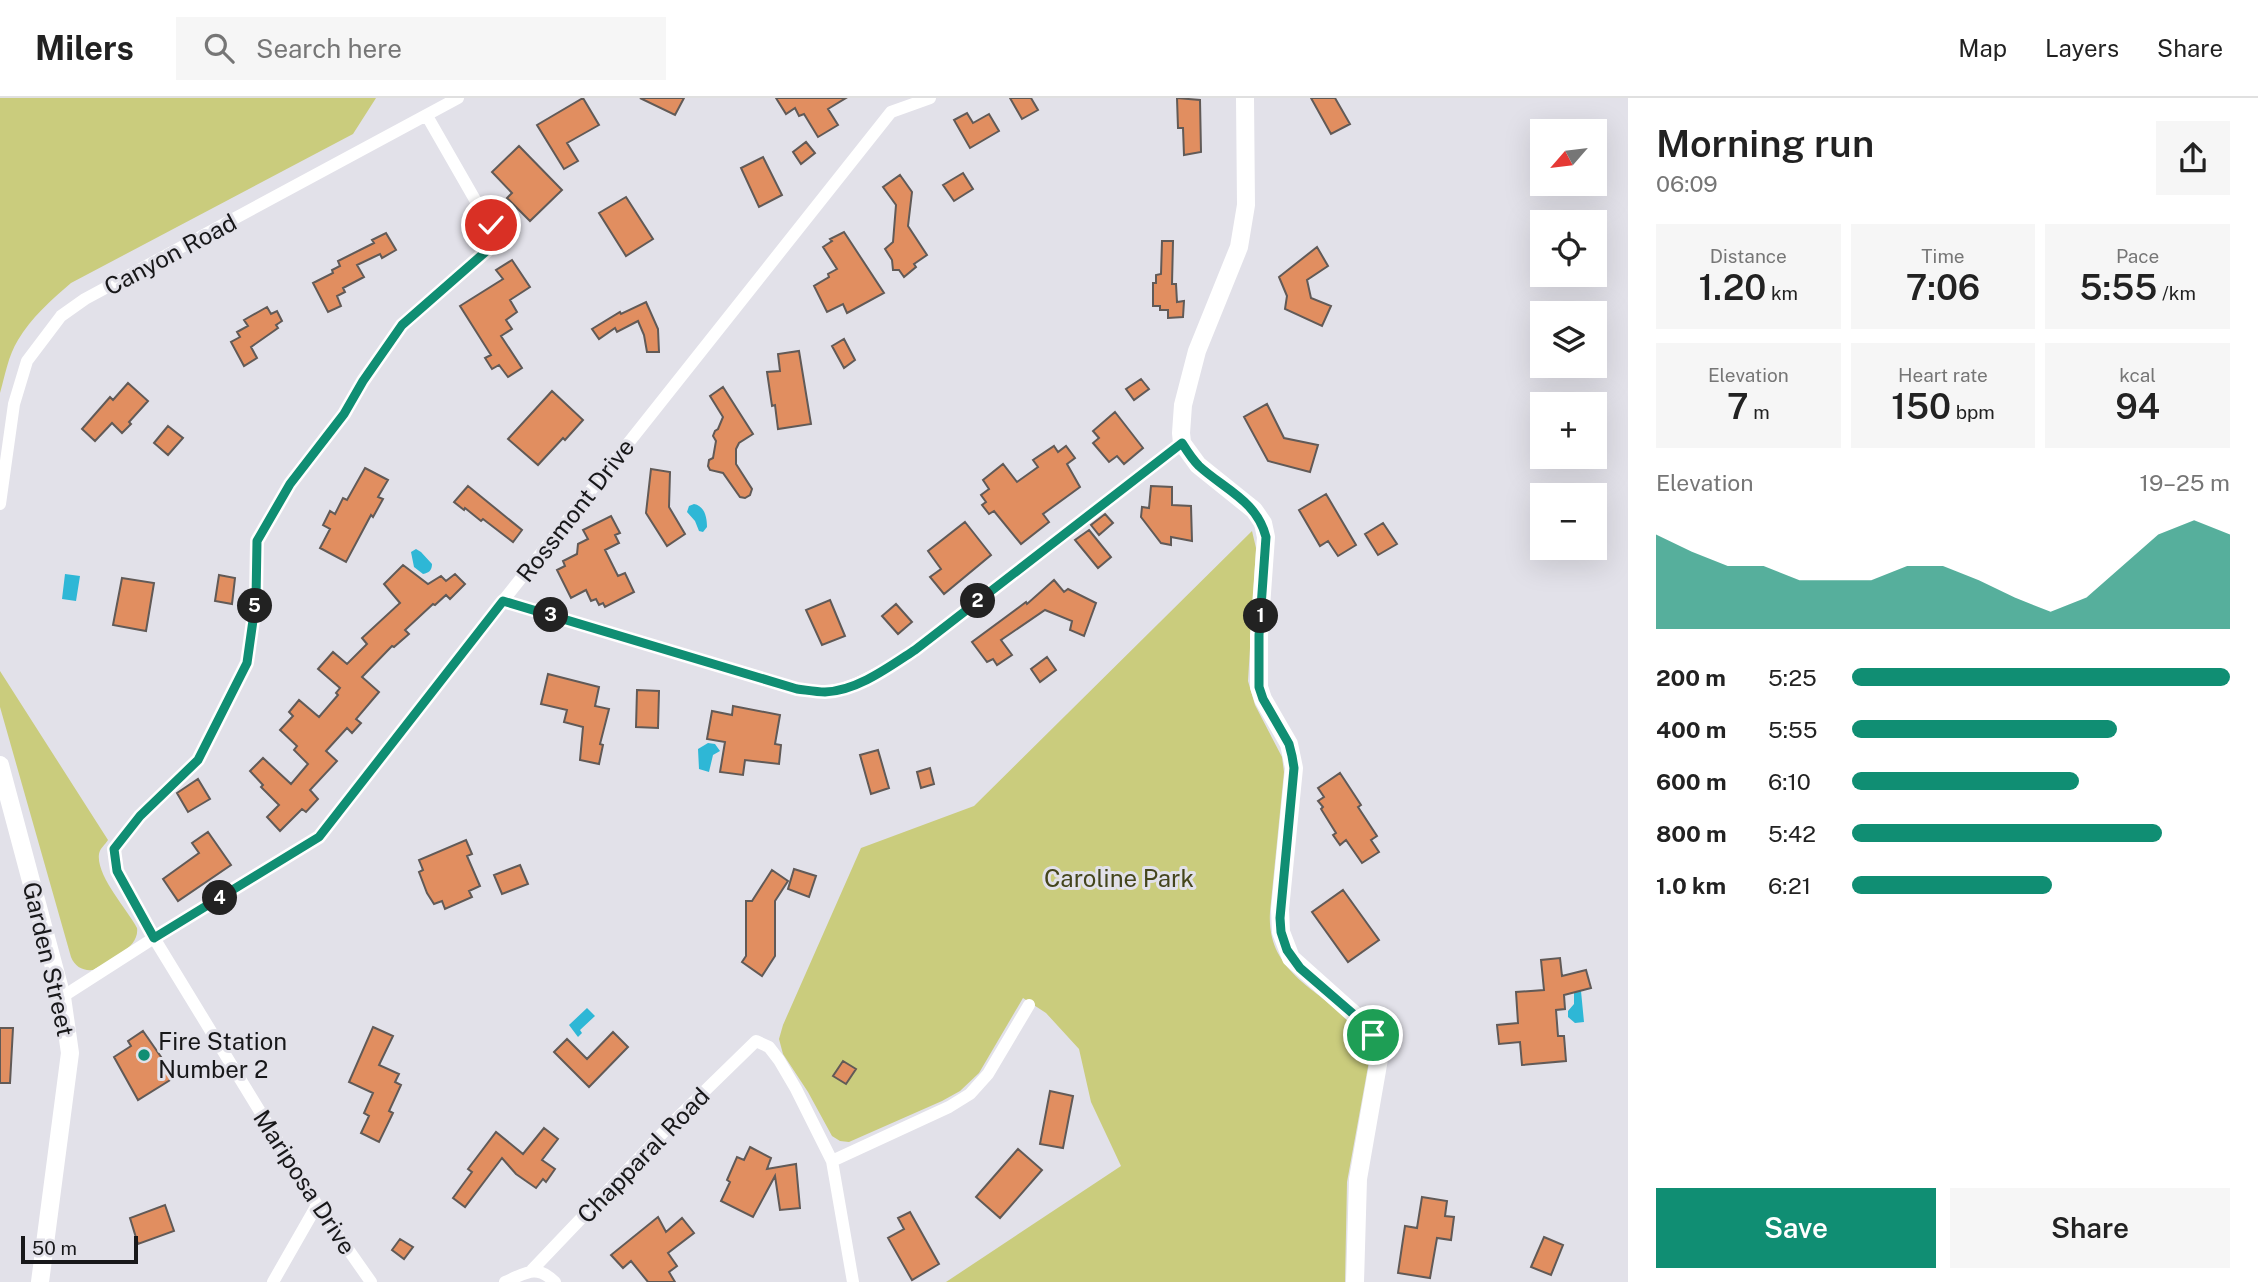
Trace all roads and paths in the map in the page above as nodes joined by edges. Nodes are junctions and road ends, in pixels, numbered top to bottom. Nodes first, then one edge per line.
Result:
1 (458, 98) edge
2 (930, 98) edge
3 (1245, 98) edge
4 (426, 116) junction
5 (1182, 443) junction
6 (0, 504) edge
7 (503, 601) junction
8 (0, 765) edge
9 (154, 938) junction
10 (62, 997) junction
11 (1029, 1005) dead end
12 (832, 1161) junction
13 (317, 1205) junction
14 (532, 1270) junction
15 (40, 1282) edge
16 (273, 1282) edge
17 (371, 1282) edge
18 (505, 1282) edge
19 (555, 1282) edge
20 (853, 1282) edge
21 (1355, 1282) edge

1 - 4 street, Canyon Road
2 - 7 street, Rossmont Drive
3 - 5 street
4 - 6 street, Canyon Road
4 - 9 street, Mariposa Drive
5 - 7 street
5 - 21 street
7 - 9 street, Rossmont Drive
8 - 10 street, Garden Street
9 - 10 street, Rossmont Drive
9 - 13 street, Mariposa Drive
10 - 15 street, Garden Street
11 - 12 street
12 - 14 street, Chapparal Road
12 - 20 street
13 - 16 street
13 - 17 street, Mariposa Drive
14 - 18 street
14 - 19 street

